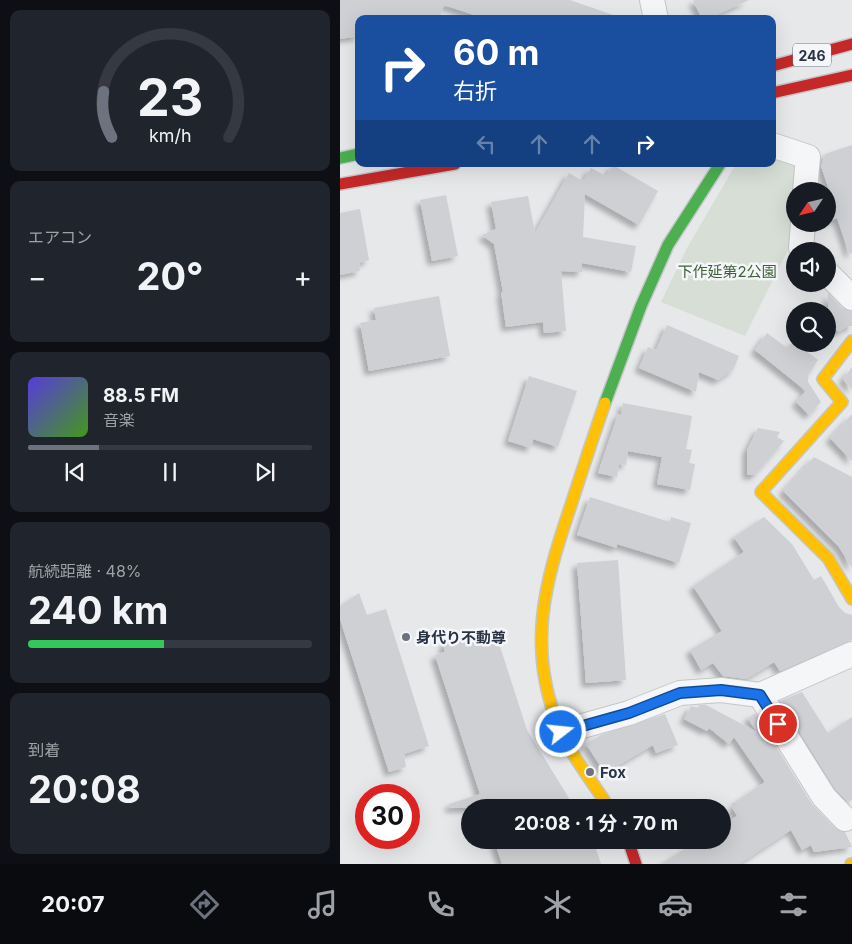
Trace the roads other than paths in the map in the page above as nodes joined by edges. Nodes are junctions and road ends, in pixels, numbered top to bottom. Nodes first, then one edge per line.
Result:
1 (652, 0) edge
2 (655, 15) edge
3 (852, 44) edge
4 (776, 65) edge
5 (847, 79) edge
6 (776, 92) edge
7 (776, 147) edge
8 (355, 155) edge
9 (340, 158) edge
10 (438, 167) edge
11 (718, 167) edge
12 (806, 182) edge
13 (340, 184) edge
14 (836, 282) edge
15 (852, 298) edge
16 (852, 341) edge
17 (852, 599) edge
18 (852, 654) edge
19 (760, 695) junction
20 (561, 732) junction
21 (603, 799) edge
22 (846, 820) dead end
23 (631, 849) edge
24 (636, 864) edge

1 - 2 street
3 - 4 main road, 246
5 - 6 main road, 246
7 - 12 street
8 - 9 main road
10 - 13 main road
11 - 20 main road
14 - 15 street
16 - 17 main road
18 - 19 street
19 - 20 street
19 - 22 street
20 - 21 main road
23 - 24 main road

